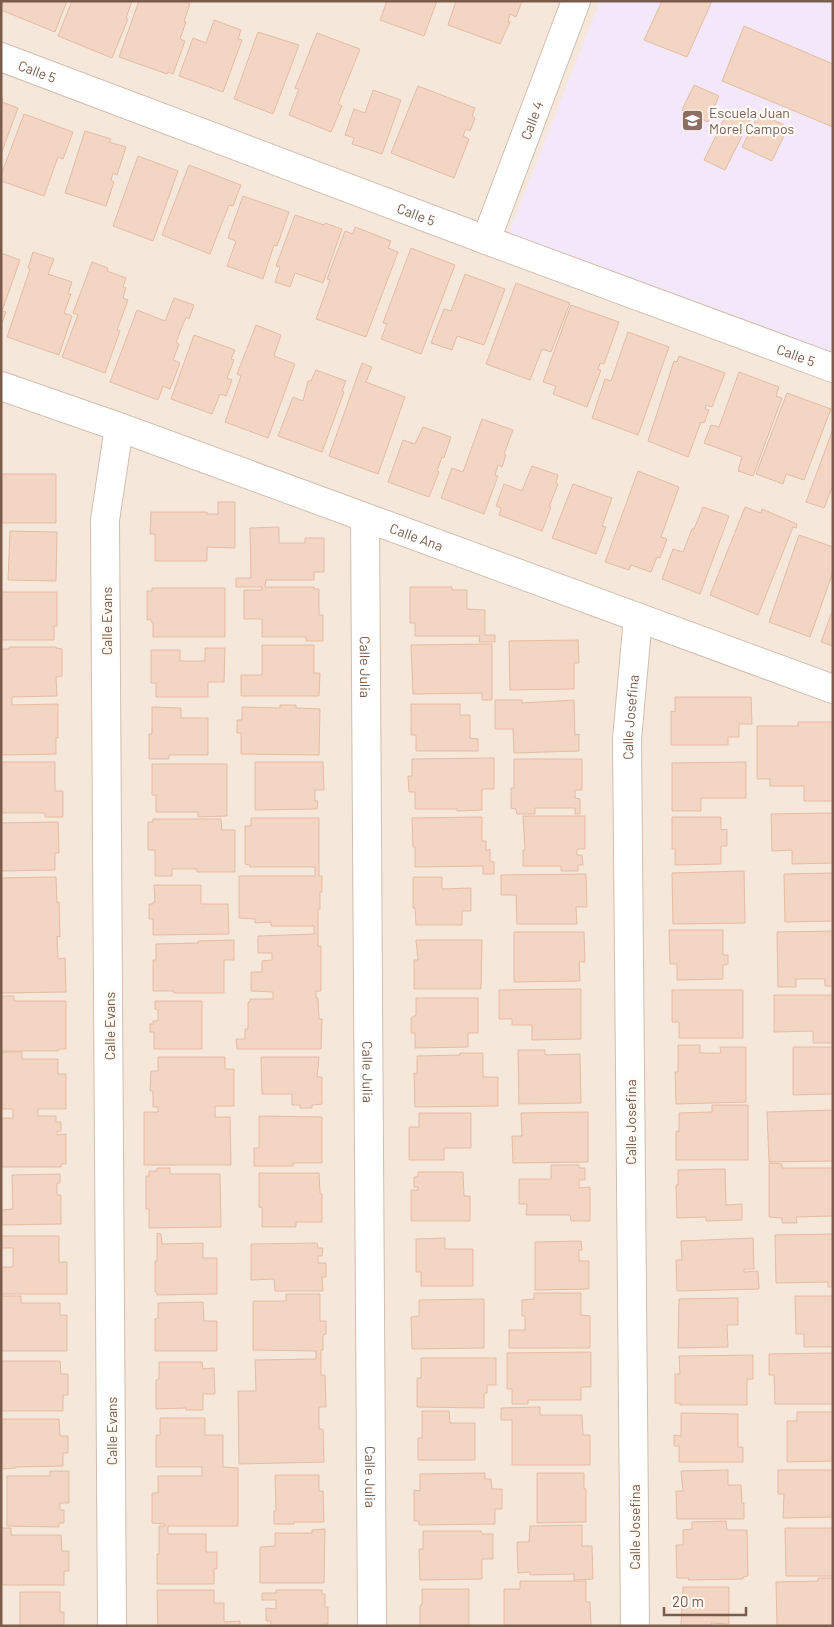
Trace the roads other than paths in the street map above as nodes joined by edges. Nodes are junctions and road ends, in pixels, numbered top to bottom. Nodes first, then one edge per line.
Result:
1 (576, 1) edge
2 (1, 57) edge
3 (486, 240) junction
4 (833, 368) edge
5 (1, 386) edge
6 (119, 428) junction
7 (366, 518) junction
8 (638, 618) junction
9 (833, 689) edge
10 (112, 1626) edge
11 (372, 1626) edge
12 (635, 1626) edge

1 - 3 street, Calle 4
2 - 3 street, Calle 5
3 - 4 street, Calle 5
5 - 6 street, Calle Ana
6 - 7 street, Calle Ana
6 - 10 street, Calle Evans
7 - 8 street, Calle Ana
7 - 11 street, Calle Julia
8 - 9 street, Calle Ana
8 - 12 street, Calle Josefina

